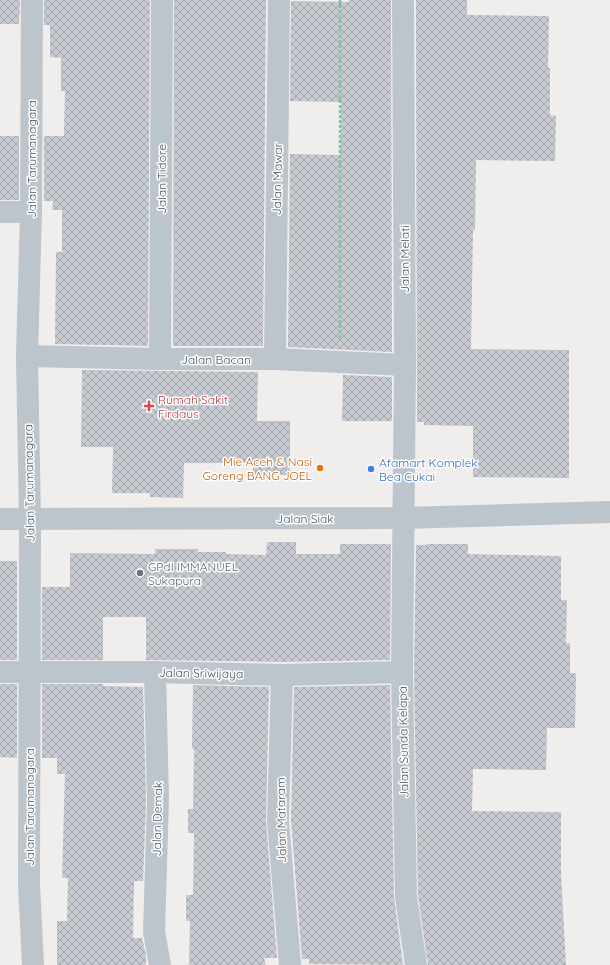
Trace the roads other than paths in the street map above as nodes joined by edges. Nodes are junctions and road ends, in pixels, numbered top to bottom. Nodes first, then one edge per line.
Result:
1 (32, 0) edge
2 (162, 0) edge
3 (279, 0) edge
4 (403, 0) edge
5 (0, 212) edge
6 (31, 212) junction
7 (27, 356) junction
8 (160, 359) junction
9 (275, 359) junction
10 (405, 365) junction
11 (610, 512) edge
12 (403, 518) junction
13 (0, 519) edge
14 (30, 519) junction
15 (0, 672) edge
16 (30, 672) junction
17 (156, 672) junction
18 (402, 672) junction
19 (282, 675) junction
20 (33, 965) edge
21 (160, 965) edge
22 (290, 965) edge
23 (416, 965) edge

1 - 6 street, Jalan Tarumanagara
2 - 8 street, Jalan Tidore
3 - 9 street, Jalan Mawar
4 - 10 street, Jalan Melati
5 - 6 street
6 - 7 street, Jalan Tarumanagara
7 - 8 street, Jalan Bacan
7 - 14 street, Jalan Tarumanagara
8 - 9 street, Jalan Bacan
9 - 10 street, Jalan Bacan
10 - 12 street, Jalan Melati
11 - 12 street, Jalan Siak
12 - 14 street, Jalan Siak
12 - 18 street, Jalan Sunda Kelapa
13 - 14 street, Jalan Siak
14 - 16 street, Jalan Tarumanagara
15 - 16 street, Jalan Sriwijaya
16 - 17 street, Jalan Sriwijaya
16 - 20 street, Jalan Tarumanagara
17 - 19 street, Jalan Sriwijaya
17 - 21 street, Jalan Demak
18 - 19 street, Jalan Sriwijaya
18 - 23 street, Jalan Sunda Kelapa
19 - 22 street, Jalan Mataram

